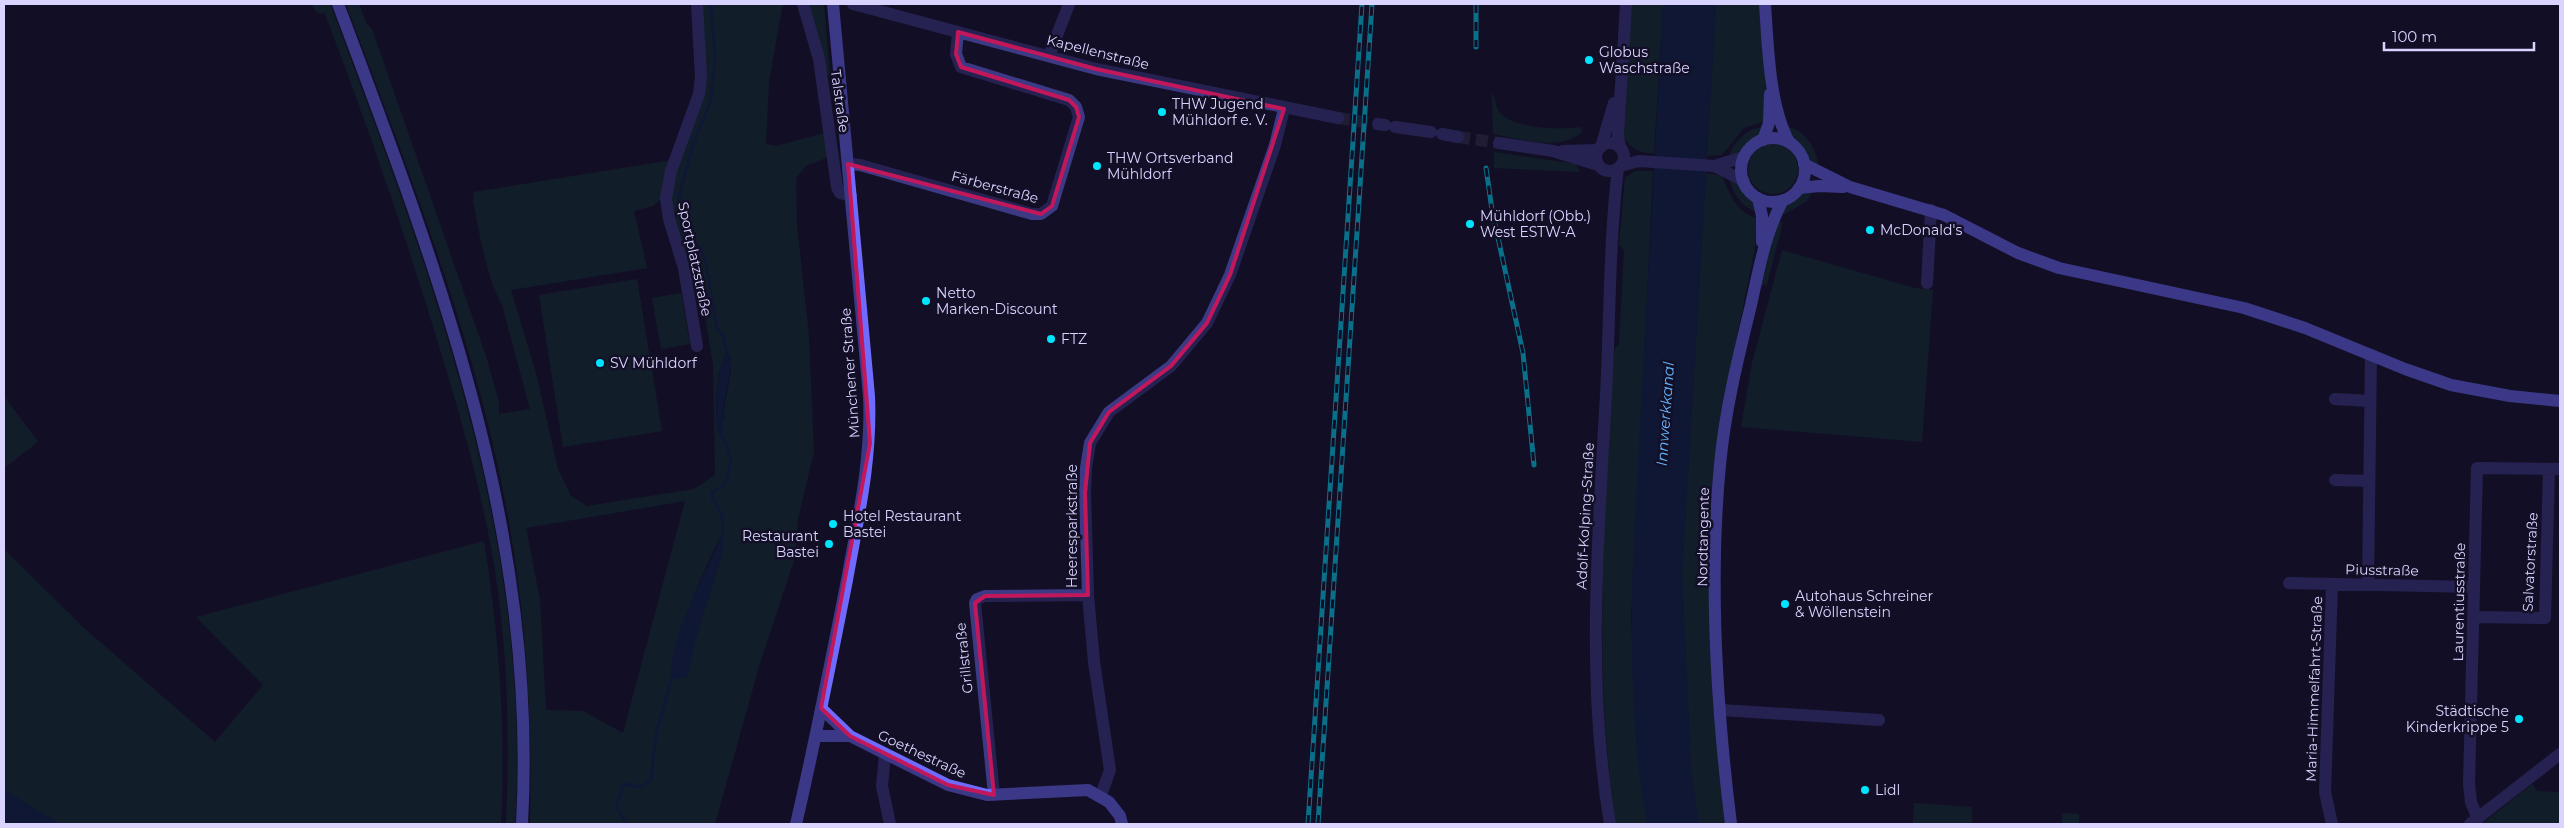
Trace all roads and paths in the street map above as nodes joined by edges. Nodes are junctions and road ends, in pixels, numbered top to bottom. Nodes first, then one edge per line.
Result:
1 (338, 4) edge
2 (697, 4) edge
3 (803, 4) edge
4 (834, 4) edge
5 (853, 4) edge
6 (1069, 4) edge
7 (1626, 4) edge
8 (1765, 4) edge
9 (958, 32) junction
10 (1049, 56) junction
11 (1622, 64) junction
12 (1772, 74) junction
13 (1284, 109) junction
14 (1338, 118) tunnel mouth
15 (1386, 125) tunnel mouth
16 (1458, 136) tunnel mouth
17 (1763, 140) junction
18 (1789, 142) junction
19 (1499, 143) tunnel mouth
20 (1600, 148) junction
21 (1621, 150) junction
22 (1553, 151) junction
23 (1744, 157) junction
24 (1639, 161) junction
25 (848, 164) junction
26 (1804, 164) junction
27 (1714, 166) junction
28 (1601, 167) junction
29 (1619, 167) junction
30 (1744, 181) junction
31 (1850, 187) junction
32 (1799, 188) junction
33 (851, 196) junction
34 (1758, 198) junction
35 (1783, 200) junction
36 (1613, 208) junction
37 (1931, 210) junction
38 (1762, 255) junction
39 (1927, 283) dead end
40 (697, 346) dead end
41 (2371, 356) junction
42 (2335, 399) dead end
43 (2370, 401) junction
44 (2560, 401) edge
45 (2555, 469) edge
46 (2335, 480) dead end
47 (2369, 481) junction
48 (2289, 583) dead end
49 (2332, 584) junction
50 (2368, 584) junction
51 (2474, 587) junction
52 (1088, 595) junction
53 (2474, 617) junction
54 (821, 708) junction
55 (1721, 710) junction
56 (1879, 720) dead end
57 (816, 736) junction
58 (850, 736) junction
59 (885, 754) junction
60 (2560, 754) edge
61 (994, 795) junction
62 (1101, 795) junction
63 (2474, 821) edge
64 (522, 824) edge
65 (796, 824) edge
66 (890, 824) edge
67 (1122, 824) edge
68 (1610, 824) edge
69 (1731, 824) edge
70 (2332, 824) edge

1 - 64 street
2 - 40 street, Sportplatzstraße
3 - 33 street, Talstraße
4 - 25 street, Münchener Straße
5 - 9 street, Kapellenstraße
6 - 10 street
7 - 11 street
8 - 12 street
9 - 10 street, Kapellenstraße
9 - 25 street, Färberstraße
10 - 13 street, Kapellenstraße
11 - 20 street
11 - 21 street
12 - 17 street
12 - 18 street
13 - 14 street, Kapellenstraße
13 - 52 street, Heeresparkstraße
15 - 16 street
17 - 18 street
17 - 23 street
18 - 26 street
19 - 22 street
20 - 21 street
20 - 22 street
20 - 28 street
21 - 24 street
21 - 29 street
22 - 28 street
23 - 27 street
23 - 30 street
24 - 27 street
24 - 29 street
25 - 33 street, Münchener Straße
26 - 31 street
26 - 32 street
27 - 30 street
28 - 29 street
28 - 36 street, Adolf-Kolping-Straße
29 - 36 street, Adolf-Kolping-Straße
30 - 34 street
31 - 32 street
31 - 37 street
32 - 35 street, Nordtangente
33 - 54 street, Münchener Straße
34 - 35 street
34 - 38 street, Nordtangente
35 - 38 street, Nordtangente
36 - 68 street, Adolf-Kolping-Straße
37 - 39 street
37 - 41 street
38 - 55 street, Nordtangente
41 - 43 street
41 - 44 street
42 - 43 street
43 - 47 street
45 - 51 street, Laurentiusstraße
45 - 53 street, Salvatorstraße
46 - 47 street
47 - 50 street
48 - 49 street, Piusstraße
49 - 50 street, Piusstraße
49 - 70 street, Maria-Himmelfahrt-Straße
50 - 51 street, Piusstraße
51 - 53 street, Laurentiusstraße
52 - 61 street, Grillstraße
52 - 62 street, Heeresparkstraße
53 - 63 street, Laurentiusstraße
54 - 57 street, Münchener Straße
54 - 58 street, Goethestraße
55 - 56 street
55 - 69 street, Nordtangente
57 - 58 street, Goethestraße
57 - 65 street, Münchener Straße
58 - 59 street, Goethestraße
59 - 61 street, Goethestraße
59 - 66 street
60 - 63 street
61 - 62 street, Goethestraße
62 - 67 street

